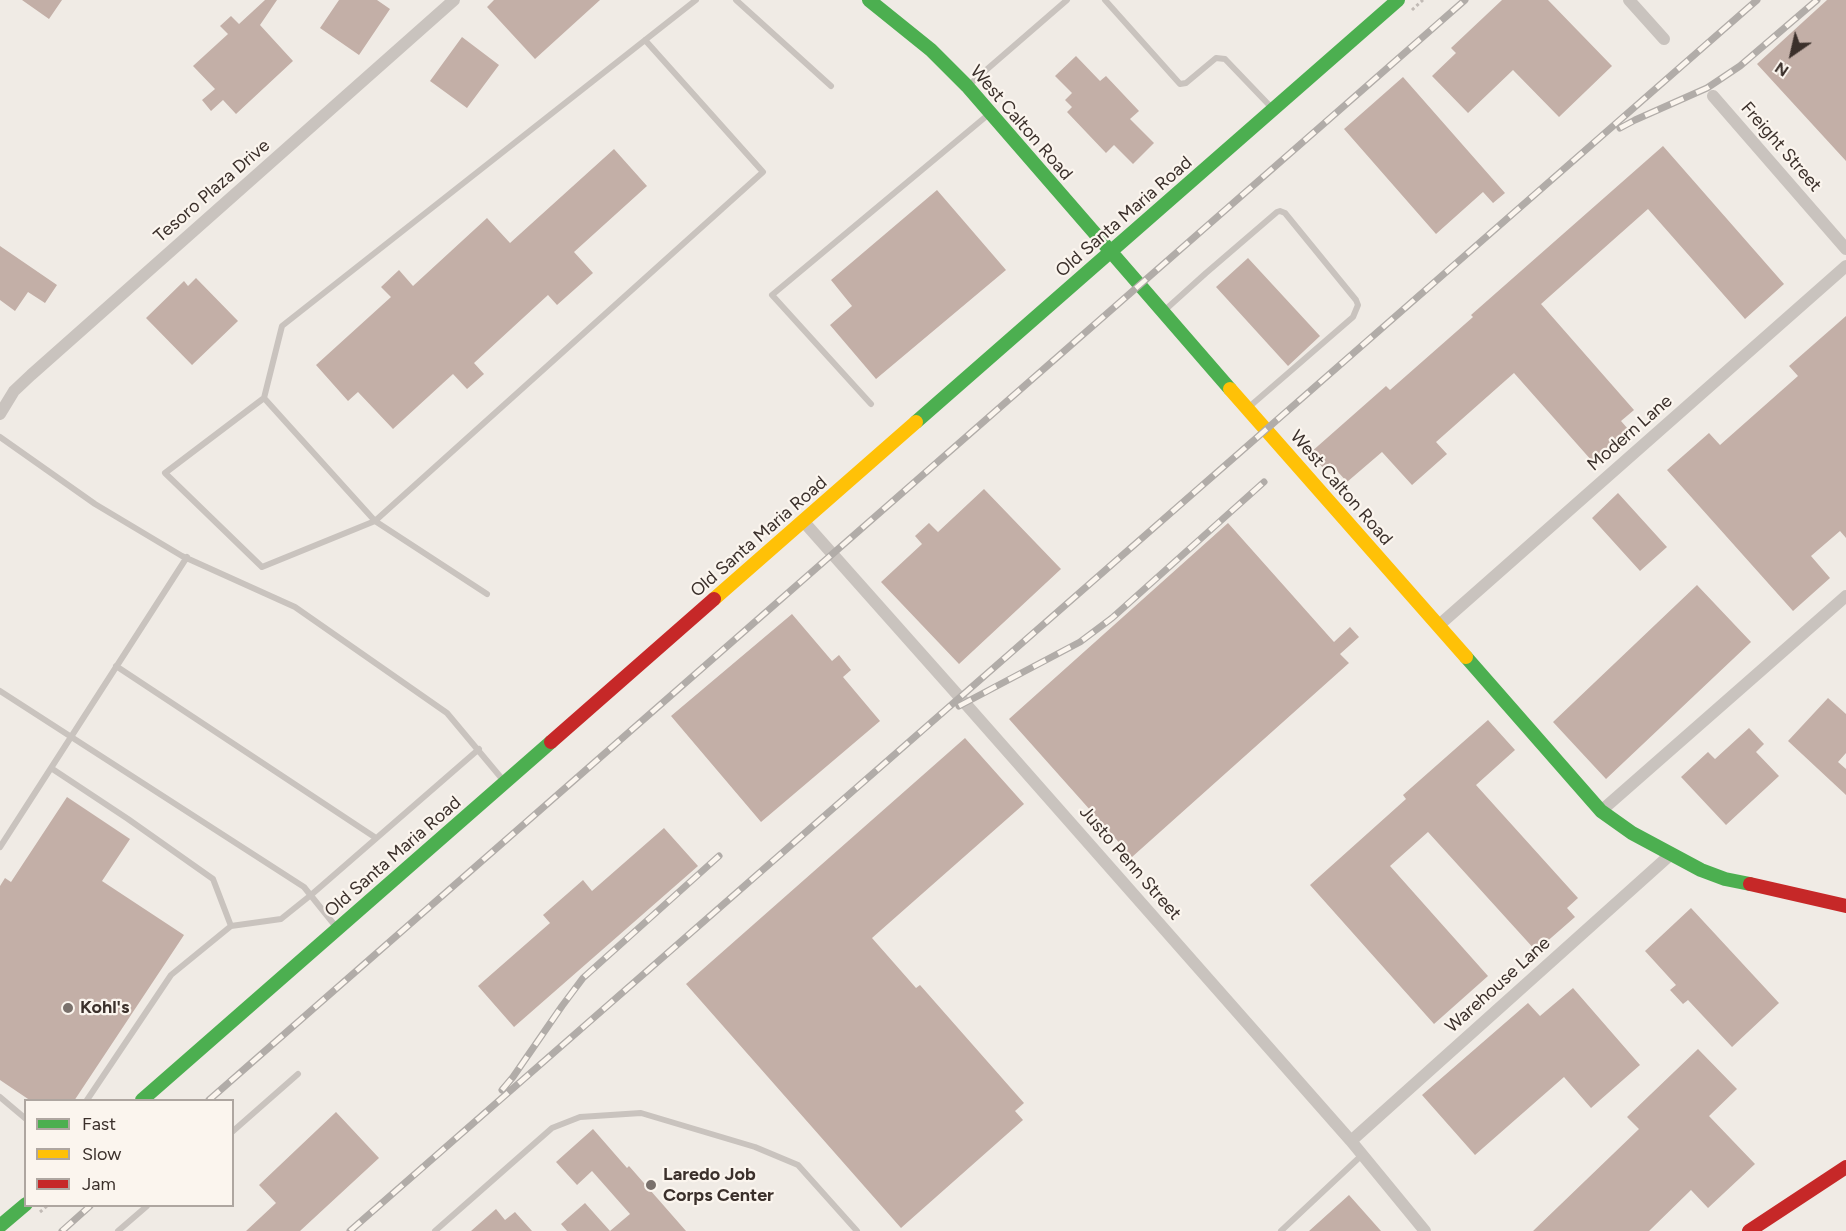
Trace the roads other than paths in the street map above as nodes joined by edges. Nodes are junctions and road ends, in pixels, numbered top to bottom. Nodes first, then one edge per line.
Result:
1 (696, 0) edge
2 (736, 0) edge
3 (869, 0) edge
4 (1067, 0) edge
5 (1105, 0) edge
6 (1398, 0) edge
7 (1629, 0) edge
8 (449, 2) edge
9 (1664, 39) dead end
10 (645, 40) junction
11 (831, 86) dead end
12 (967, 86) junction
13 (1713, 96) dead end
14 (1273, 110) junction
15 (990, 113) junction
16 (1846, 249) edge
17 (1110, 253) junction
18 (1846, 266) edge
19 (1163, 313) junction
20 (264, 398) junction
21 (871, 404) dead end
22 (1247, 408) junction
23 (0, 414) edge
24 (0, 437) edge
25 (375, 521) junction
26 (804, 522) junction
27 (187, 557) junction
28 (487, 594) dead end
29 (1846, 596) edge
30 (1438, 626) junction
31 (116, 666) junction
32 (0, 691) edge
33 (70, 737) junction
34 (479, 749) junction
35 (51, 768) junction
36 (505, 783) junction
37 (1601, 811) junction
38 (376, 838) junction
39 (0, 847) edge
40 (1670, 855) junction
41 (311, 895) junction
42 (1846, 906) edge
43 (231, 926) junction
44 (338, 929) junction
45 (298, 1074) dead end
46 (0, 1097) edge
47 (88, 1099) edge
48 (144, 1099) edge
49 (24, 1117) edge
50 (234, 1130) edge
51 (1351, 1141) junction
52 (1362, 1155) junction
53 (1846, 1167) edge
54 (24, 1205) edge
55 (146, 1207) edge
56 (0, 1226) edge
57 (118, 1231) edge
58 (435, 1231) edge
59 (857, 1231) edge
60 (1281, 1231) edge
61 (1425, 1231) edge
62 (1749, 1231) edge

1 - 10 lane
2 - 11 lane
3 - 12 main road, West Calton Road
4 - 12 lane
5 - 14 lane
6 - 14 main road, Old Santa Maria Road
7 - 9 street
8 - 23 street, Tesoro Plaza Drive
10 - 20 lane
10 - 25 lane
12 - 15 main road, West Calton Road
13 - 16 street, Freight Street
14 - 17 main road, Old Santa Maria Road
15 - 17 main road, West Calton Road
15 - 21 lane
17 - 19 main road, West Calton Road
17 - 26 main road, Old Santa Maria Road
18 - 30 street, Modern Lane
19 - 22 main road, West Calton Road
19 - 22 lane
20 - 25 lane
20 - 25 lane
22 - 30 main road, West Calton Road
24 - 27 lane
25 - 28 lane
26 - 36 main road, Old Santa Maria Road
26 - 51 street, Justo Penn Street
27 - 31 lane
27 - 34 lane
29 - 37 street
30 - 37 main road, West Calton Road
31 - 33 lane
31 - 38 lane
32 - 33 lane
33 - 35 lane
33 - 41 lane
34 - 36 lane
34 - 38 lane
35 - 39 lane
35 - 43 lane
36 - 44 main road, Old Santa Maria Road
37 - 40 main road, West Calton Road
38 - 41 lane
40 - 42 main road, West Calton Road
40 - 51 street, Warehouse Lane
41 - 43 lane
41 - 44 lane
43 - 47 lane
44 - 48 main road, Old Santa Maria Road
45 - 50 lane
46 - 49 lane
51 - 52 street, Justo Penn Street
52 - 60 lane
52 - 61 street, Justo Penn Street
53 - 62 main road
54 - 56 main road
55 - 57 lane
58 - 59 lane

